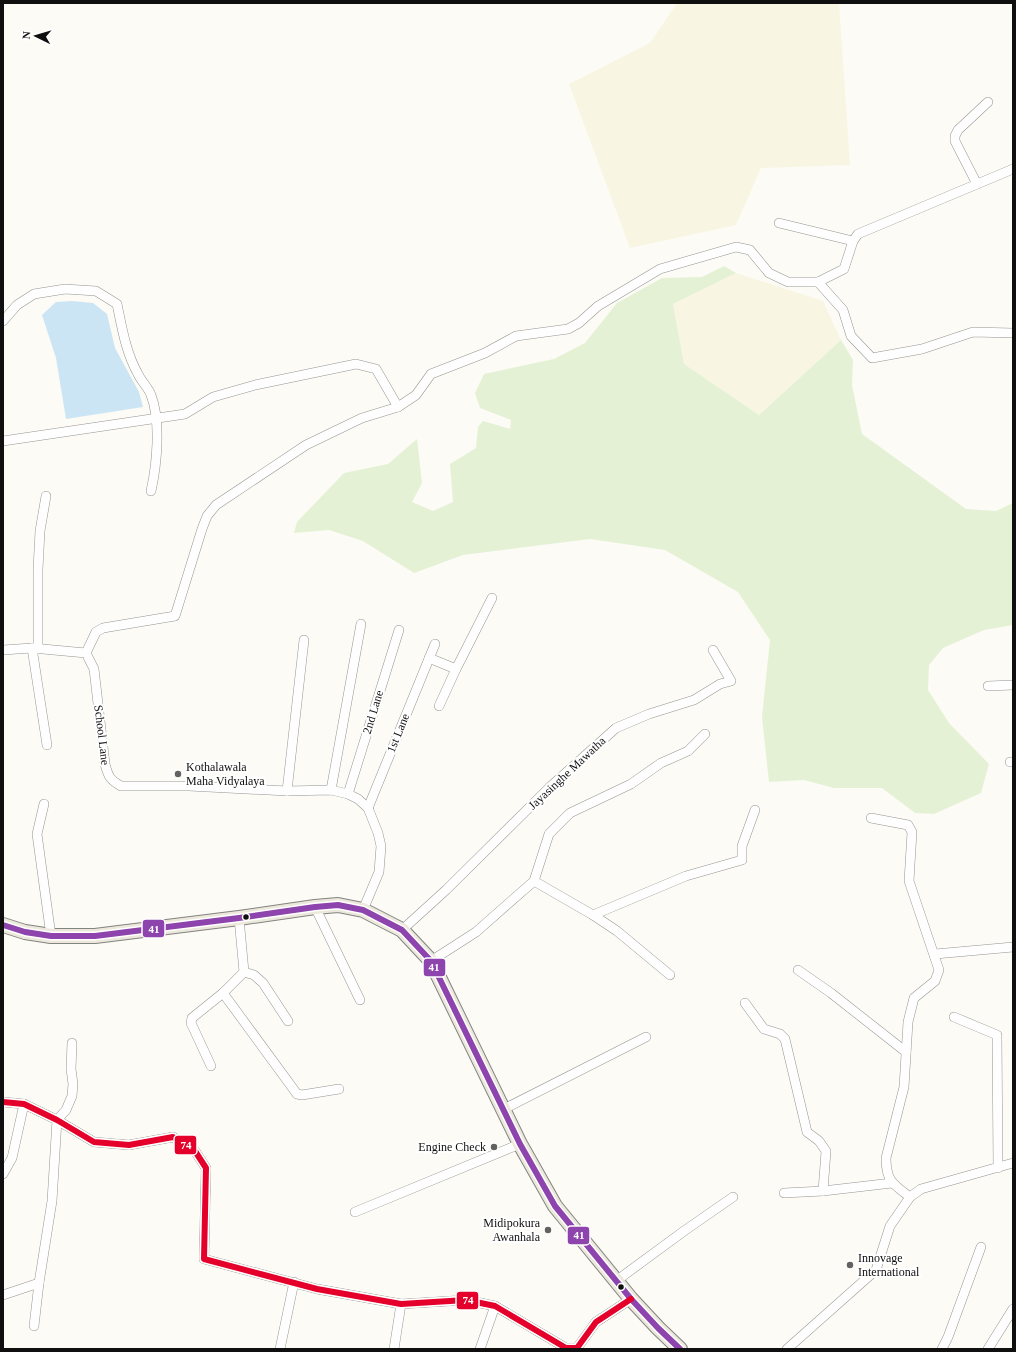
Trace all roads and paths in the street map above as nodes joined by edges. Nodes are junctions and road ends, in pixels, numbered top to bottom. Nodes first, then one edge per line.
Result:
1 (988, 102) dead end
2 (1013, 169) edge
3 (977, 184) junction
4 (779, 223) dead end
5 (853, 240) junction
6 (818, 282) junction
7 (3, 321) edge
8 (1013, 333) edge
9 (398, 407) junction
10 (156, 418) junction
11 (3, 441) edge
12 (151, 491) dead end
13 (46, 496) dead end
14 (492, 598) dead end
15 (361, 624) dead end
16 (399, 630) dead end
17 (304, 640) dead end
18 (435, 644) dead end
19 (35, 649) junction
20 (3, 650) edge
21 (713, 650) dead end
22 (86, 653) junction
23 (429, 658) junction
24 (456, 669) junction
25 (1013, 685) edge
26 (988, 686) dead end
27 (439, 706) dead end
28 (705, 734) dead end
29 (47, 745) dead end
30 (331, 790) junction
31 (287, 791) junction
32 (348, 794) junction
33 (44, 804) dead end
34 (368, 808) junction
35 (755, 810) dead end
36 (871, 818) dead end
37 (534, 881) junction
38 (315, 907) junction
39 (363, 910) junction
40 (592, 915) junction
41 (239, 918) junction
42 (3, 925) edge
43 (402, 930) junction
44 (51, 936) junction
45 (1013, 947) edge
46 (935, 954) junction
47 (431, 961) junction
48 (798, 970) dead end
49 (244, 972) junction
50 (670, 975) dead end
51 (223, 993) junction
52 (360, 1000) dead end
53 (745, 1003) dead end
54 (954, 1017) dead end
55 (288, 1021) dead end
56 (646, 1037) dead end
57 (72, 1043) dead end
58 (906, 1052) junction
59 (211, 1066) dead end
60 (339, 1089) dead end
61 (3, 1102) edge
62 (24, 1104) junction
63 (504, 1109) junction
64 (57, 1120) junction
65 (520, 1144) junction
66 (1013, 1163) edge
67 (998, 1168) junction
68 (3, 1174) edge
69 (892, 1183) junction
70 (823, 1191) junction
71 (784, 1193) dead end
72 (734, 1197) dead end
73 (910, 1197) junction
74 (355, 1212) dead end
75 (981, 1247) dead end
76 (294, 1282) junction
77 (616, 1282) junction
78 (38, 1283) junction
79 (3, 1295) edge
80 (631, 1299) junction
81 (401, 1304) junction
82 (495, 1306) junction
83 (1013, 1309) edge
84 (34, 1326) dead end
85 (280, 1349) edge
86 (394, 1349) edge
87 (480, 1349) edge
88 (680, 1349) edge
89 (787, 1349) edge
90 (942, 1349) edge
91 (988, 1349) edge

1 - 3 street
2 - 3 street
3 - 5 street
4 - 5 street
5 - 6 street
6 - 8 street
6 - 9 street
7 - 10 street
9 - 10 street
9 - 22 street
10 - 11 street
10 - 12 street
13 - 19 street
14 - 24 street
15 - 30 street
16 - 32 street, 2nd Lane
17 - 31 street
18 - 23 street, 1st Lane
19 - 20 street
19 - 22 street
19 - 29 street
21 - 43 street, Jayasinghe Mawatha
22 - 31 street, School Lane
23 - 24 street
23 - 34 street, 1st Lane
24 - 27 street
25 - 26 street
28 - 37 street
30 - 31 street, School Lane
30 - 32 street, School Lane
32 - 34 street, School Lane
33 - 44 street
34 - 39 street
35 - 40 street
36 - 46 street
37 - 40 street
37 - 47 street
38 - 39 main road
38 - 41 main road
38 - 52 street
39 - 43 main road
40 - 50 street
41 - 44 main road
41 - 49 street
42 - 44 main road
43 - 47 main road
45 - 46 street
46 - 58 street
47 - 63 main road
48 - 58 street
49 - 51 street
49 - 55 street
51 - 59 street
51 - 60 street
53 - 70 street
54 - 67 street
56 - 63 street
57 - 64 street
58 - 69 street
61 - 62 street
62 - 64 street
62 - 68 street
63 - 65 main road
64 - 76 street
64 - 78 street
65 - 74 street
65 - 77 main road
66 - 67 street
67 - 73 street
69 - 70 street
69 - 73 street
70 - 71 street
72 - 77 street
73 - 89 street
75 - 90 street
76 - 81 street
76 - 85 street
77 - 80 main road
78 - 79 street
78 - 84 street
80 - 82 street
80 - 88 main road
81 - 82 street
81 - 86 street
82 - 87 street
83 - 91 street

